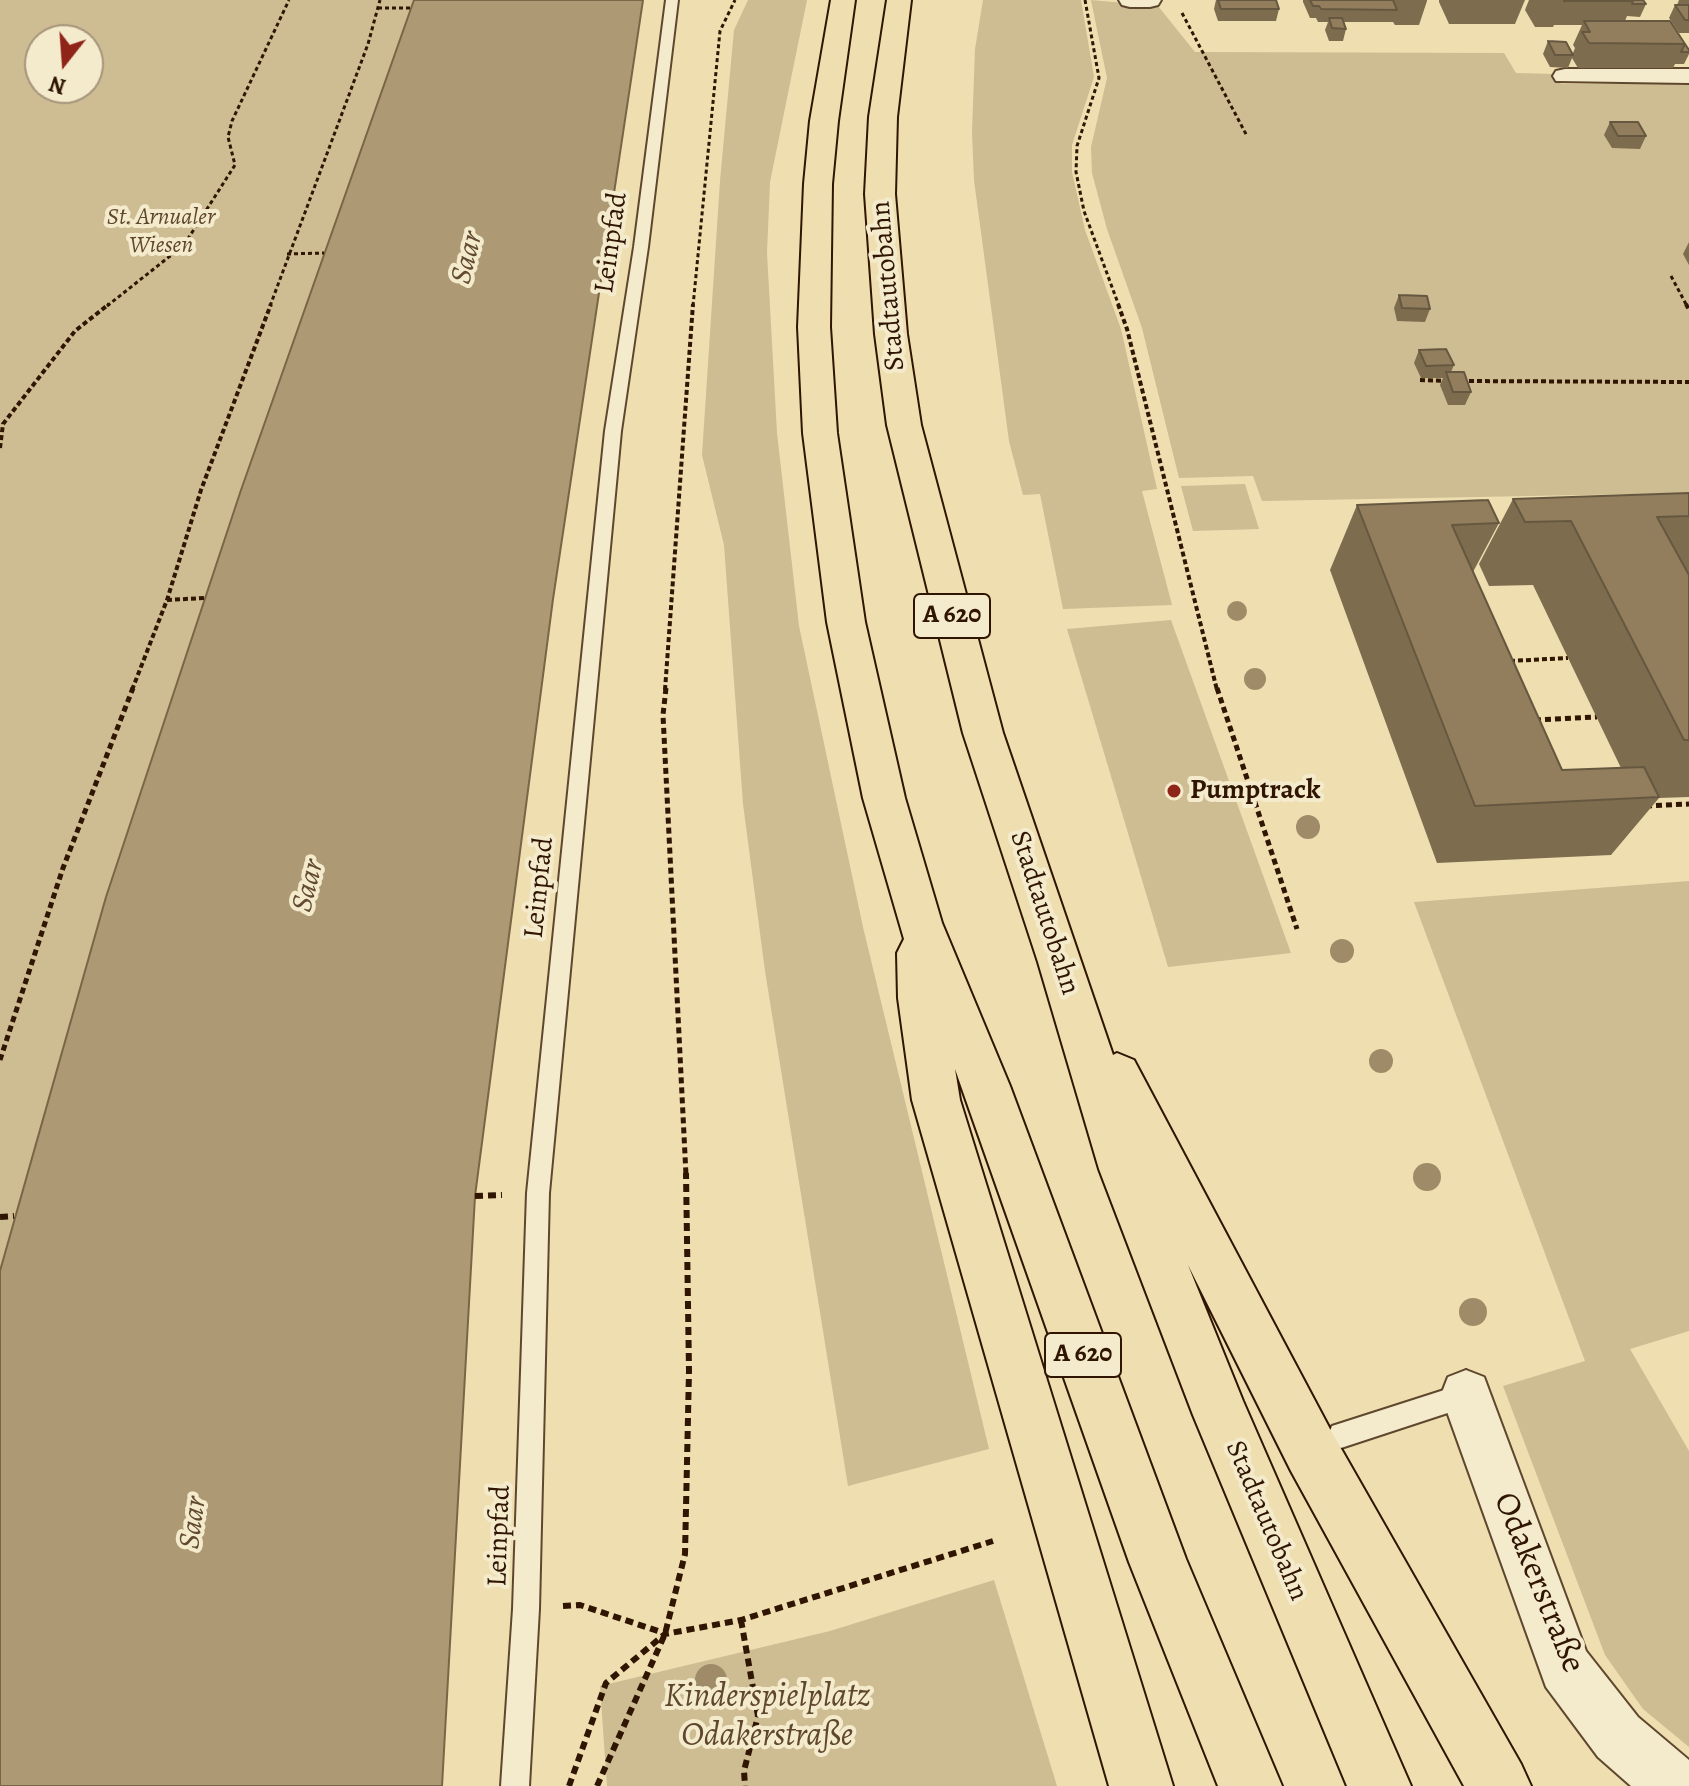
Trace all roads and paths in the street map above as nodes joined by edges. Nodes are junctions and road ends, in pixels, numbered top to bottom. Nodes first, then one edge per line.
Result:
1 (289, 0) edge
2 (380, 0) edge
3 (672, 0) edge
4 (735, 0) edge
5 (843, 0) edge
6 (899, 0) edge
7 (1085, 0) edge
8 (1130, 0) edge
9 (1150, 0) edge
10 (378, 8) junction
11 (411, 8) dead end
12 (1181, 12) dead end
13 (1565, 76) dead end
14 (1689, 76) edge
15 (1247, 136) dead end
16 (324, 253) dead end
17 (287, 254) junction
18 (1671, 276) dead end
19 (1689, 310) edge
20 (1420, 380) dead end
21 (1689, 382) edge
22 (0, 448) edge
23 (204, 598) dead end
24 (167, 600) junction
25 (1504, 649) edge
26 (1568, 658) dead end
27 (1510, 661) junction
28 (1515, 673) edge
29 (1530, 708) edge
30 (1597, 717) dead end
31 (1535, 720) junction
32 (1541, 733) edge
33 (1689, 804) edge
34 (1632, 806) edge
35 (920, 923) junction
36 (1297, 929) dead end
37 (1061, 962) junction
38 (0, 1060) edge
39 (504, 1195) dead end
40 (475, 1196) dead end
41 (14, 1216) dead end
42 (0, 1217) edge
43 (1466, 1395) joint
44 (1341, 1435) dead end
45 (993, 1541) dead end
46 (580, 1605) dead end
47 (741, 1620) junction
48 (665, 1634) junction
49 (515, 1786) edge
50 (569, 1786) edge
51 (597, 1786) edge
52 (745, 1786) edge
53 (1141, 1786) edge
54 (1250, 1786) edge
55 (1379, 1786) edge
56 (1499, 1786) edge
57 (1675, 1786) edge

1 - 22 path
2 - 10 path
3 - 49 lane, Leinpfad
4 - 48 path
5 - 35 highway, A 620
6 - 37 highway, Stadtautobahn / A 620
7 - 36 path
8 - 9 street
10 - 11 path
10 - 17 path
12 - 15 path
13 - 14 street
16 - 17 path
17 - 24 path
18 - 19 path
20 - 21 path
23 - 24 path
24 - 38 path
25 - 27 path
26 - 27 path
27 - 28 path
29 - 31 path
30 - 31 path
31 - 32 path
33 - 34 path
35 - 53 highway
35 - 54 highway, A 620
37 - 55 highway, Stadtautobahn / A 620
37 - 56 highway
39 - 40 path
41 - 42 path
43 - 44 lane
43 - 57 street, Odakerstraße
45 - 47 path
46 - 48 path
47 - 48 path
47 - 52 path
48 - 50 path
48 - 51 path

